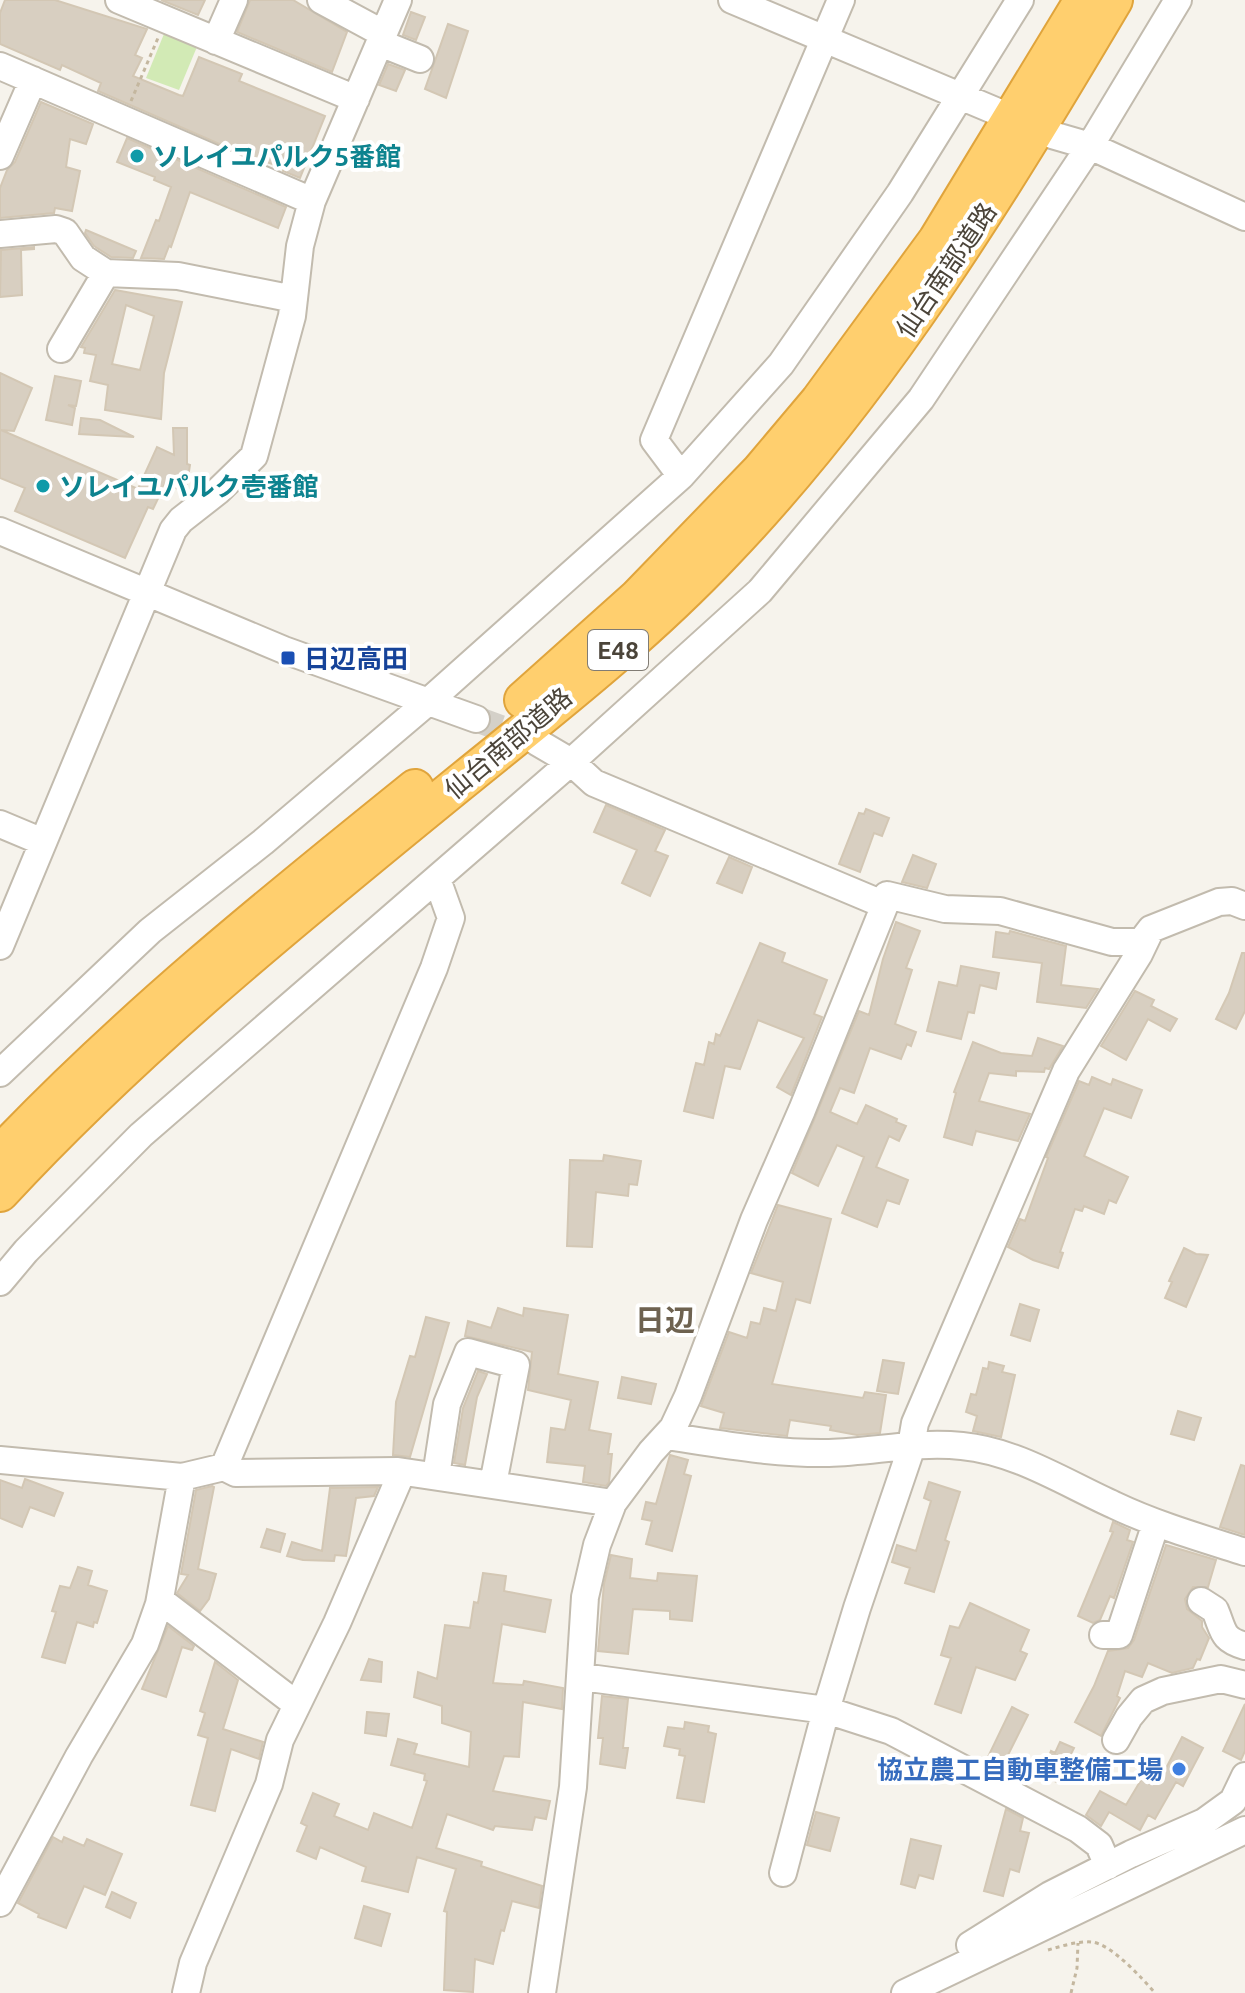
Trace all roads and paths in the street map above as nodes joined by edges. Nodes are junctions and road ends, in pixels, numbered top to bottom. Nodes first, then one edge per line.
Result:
1 (234, 0) edge
2 (321, 0) edge
3 (398, 0) edge
4 (732, 0) edge
5 (841, 0) edge
6 (1020, 0) edge
7 (1083, 0) edge
8 (1114, 0) edge
9 (1178, 0) edge
10 (124, 1) edge
11 (165, 19) junction
12 (382, 38) junction
13 (825, 39) junction
14 (216, 41) junction
15 (420, 59) dead end
16 (0, 66) edge
17 (33, 80) junction
18 (960, 98) junction
19 (356, 99) junction
20 (998, 112) dead end
21 (124, 119) junction
22 (1052, 135) dead end
23 (1090, 146) junction
24 (0, 156) edge
25 (312, 201) junction
26 (1245, 217) edge
27 (0, 234) edge
28 (106, 273) junction
29 (294, 299) junction
30 (61, 349) dead end
31 (681, 476) junction
32 (0, 531) edge
33 (149, 593) junction
34 (429, 701) junction
35 (476, 719) tunnel mouth
36 (537, 742) tunnel mouth
37 (571, 762) junction
38 (0, 824) edge
39 (43, 842) junction
40 (437, 879) junction
41 (886, 902) junction
42 (1245, 906) edge
43 (1151, 929) junction
44 (0, 946) edge
45 (0, 1073) edge
46 (0, 1154) edge
47 (0, 1193) edge
48 (0, 1282) edge
49 (666, 1436) junction
50 (911, 1446) junction
51 (0, 1460) edge
52 (224, 1467) junction
53 (402, 1472) junction
54 (436, 1476) junction
55 (182, 1477) junction
56 (493, 1484) junction
57 (613, 1503) junction
58 (1156, 1523) junction
59 (1245, 1552) edge
60 (160, 1600) junction
61 (1201, 1601) dead end
62 (1103, 1635) dead end
63 (1238, 1644) edge
64 (582, 1677) junction
65 (1233, 1682) edge
66 (296, 1704) junction
67 (826, 1710) junction
68 (1116, 1740) dead end
69 (1245, 1776) edge
70 (1245, 1830) edge
71 (1108, 1866) junction
72 (783, 1873) dead end
73 (0, 1903) edge
74 (1078, 1943) junction
75 (1038, 1953) dead end
76 (958, 1966) junction
77 (186, 1993) edge
78 (542, 1993) edge
79 (905, 1993) edge
80 (1071, 1993) edge
81 (1155, 1993) edge

1 - 14 street
2 - 12 street
3 - 12 street
4 - 13 street
5 - 13 street
6 - 18 street
7 - 46 highway, 仙台南部道路 / E48
8 - 47 highway, 仙台南部道路 / E48
9 - 23 street
10 - 11 street
11 - 14 street
11 - 21 path
12 - 15 street
12 - 19 street
13 - 18 street
13 - 31 street
14 - 19 street
16 - 17 street
17 - 21 street
17 - 24 street
18 - 20 street
18 - 31 street
19 - 25 street
21 - 25 street
22 - 23 street
23 - 26 street
23 - 37 street
25 - 29 street
27 - 28 street
28 - 29 street
28 - 30 street
29 - 33 street
31 - 34 street
32 - 33 street
33 - 34 street
33 - 39 street
34 - 35 street
34 - 45 street
36 - 37 street
37 - 40 street
37 - 41 street
38 - 39 street
39 - 44 street
40 - 48 street
40 - 52 street
41 - 43 street
41 - 49 street
42 - 43 street
43 - 50 street
49 - 50 street
49 - 57 street
50 - 58 street
50 - 67 street
51 - 55 street
52 - 53 street
52 - 55 street
53 - 54 street
53 - 66 street
54 - 56 street
54 - 56 street
55 - 60 street
56 - 57 street
57 - 64 street
58 - 59 street
58 - 62 street
60 - 66 street
60 - 73 street
61 - 63 street
63 - 65 street
64 - 67 street
64 - 78 street
65 - 68 street
66 - 77 street
67 - 71 street
67 - 72 street
69 - 71 street
70 - 76 street
71 - 76 street
74 - 75 path
74 - 80 path
74 - 81 path
76 - 79 street

